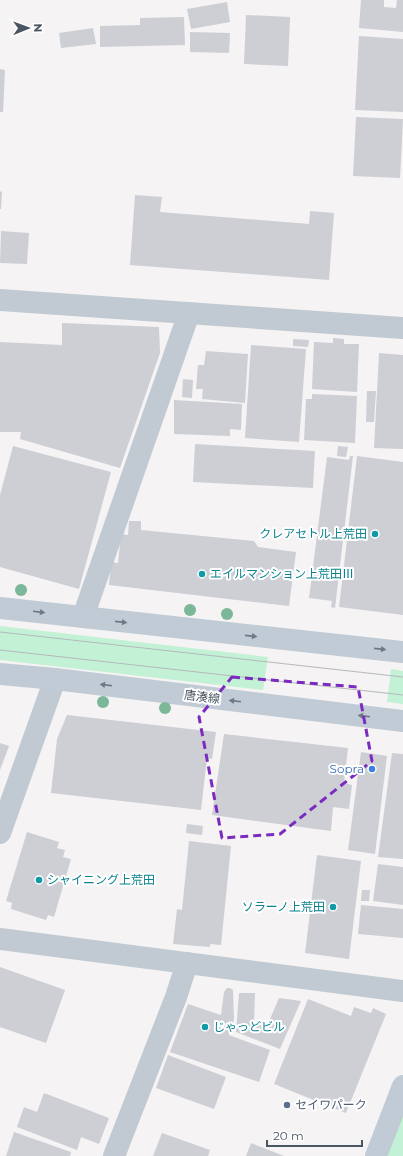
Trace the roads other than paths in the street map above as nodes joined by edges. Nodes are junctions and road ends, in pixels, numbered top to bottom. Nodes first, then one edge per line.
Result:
1 (0, 300) edge
2 (189, 313) junction
3 (403, 328) edge
4 (0, 608) edge
5 (83, 617) junction
6 (403, 652) edge
7 (0, 674) edge
8 (55, 679) junction
9 (403, 721) edge
10 (0, 833) edge
11 (0, 940) edge
12 (187, 963) junction
13 (403, 991) edge
14 (403, 1086) edge
15 (114, 1156) edge
16 (376, 1156) edge

1 - 2 street
2 - 3 street
2 - 5 street
4 -> 5 street
5 -> 6 street
7 - 8 street, 唐湊線
9 -> 8 street, 唐湊線
8 - 10 street
11 - 12 street
12 - 13 street
12 - 15 street
14 - 16 street

